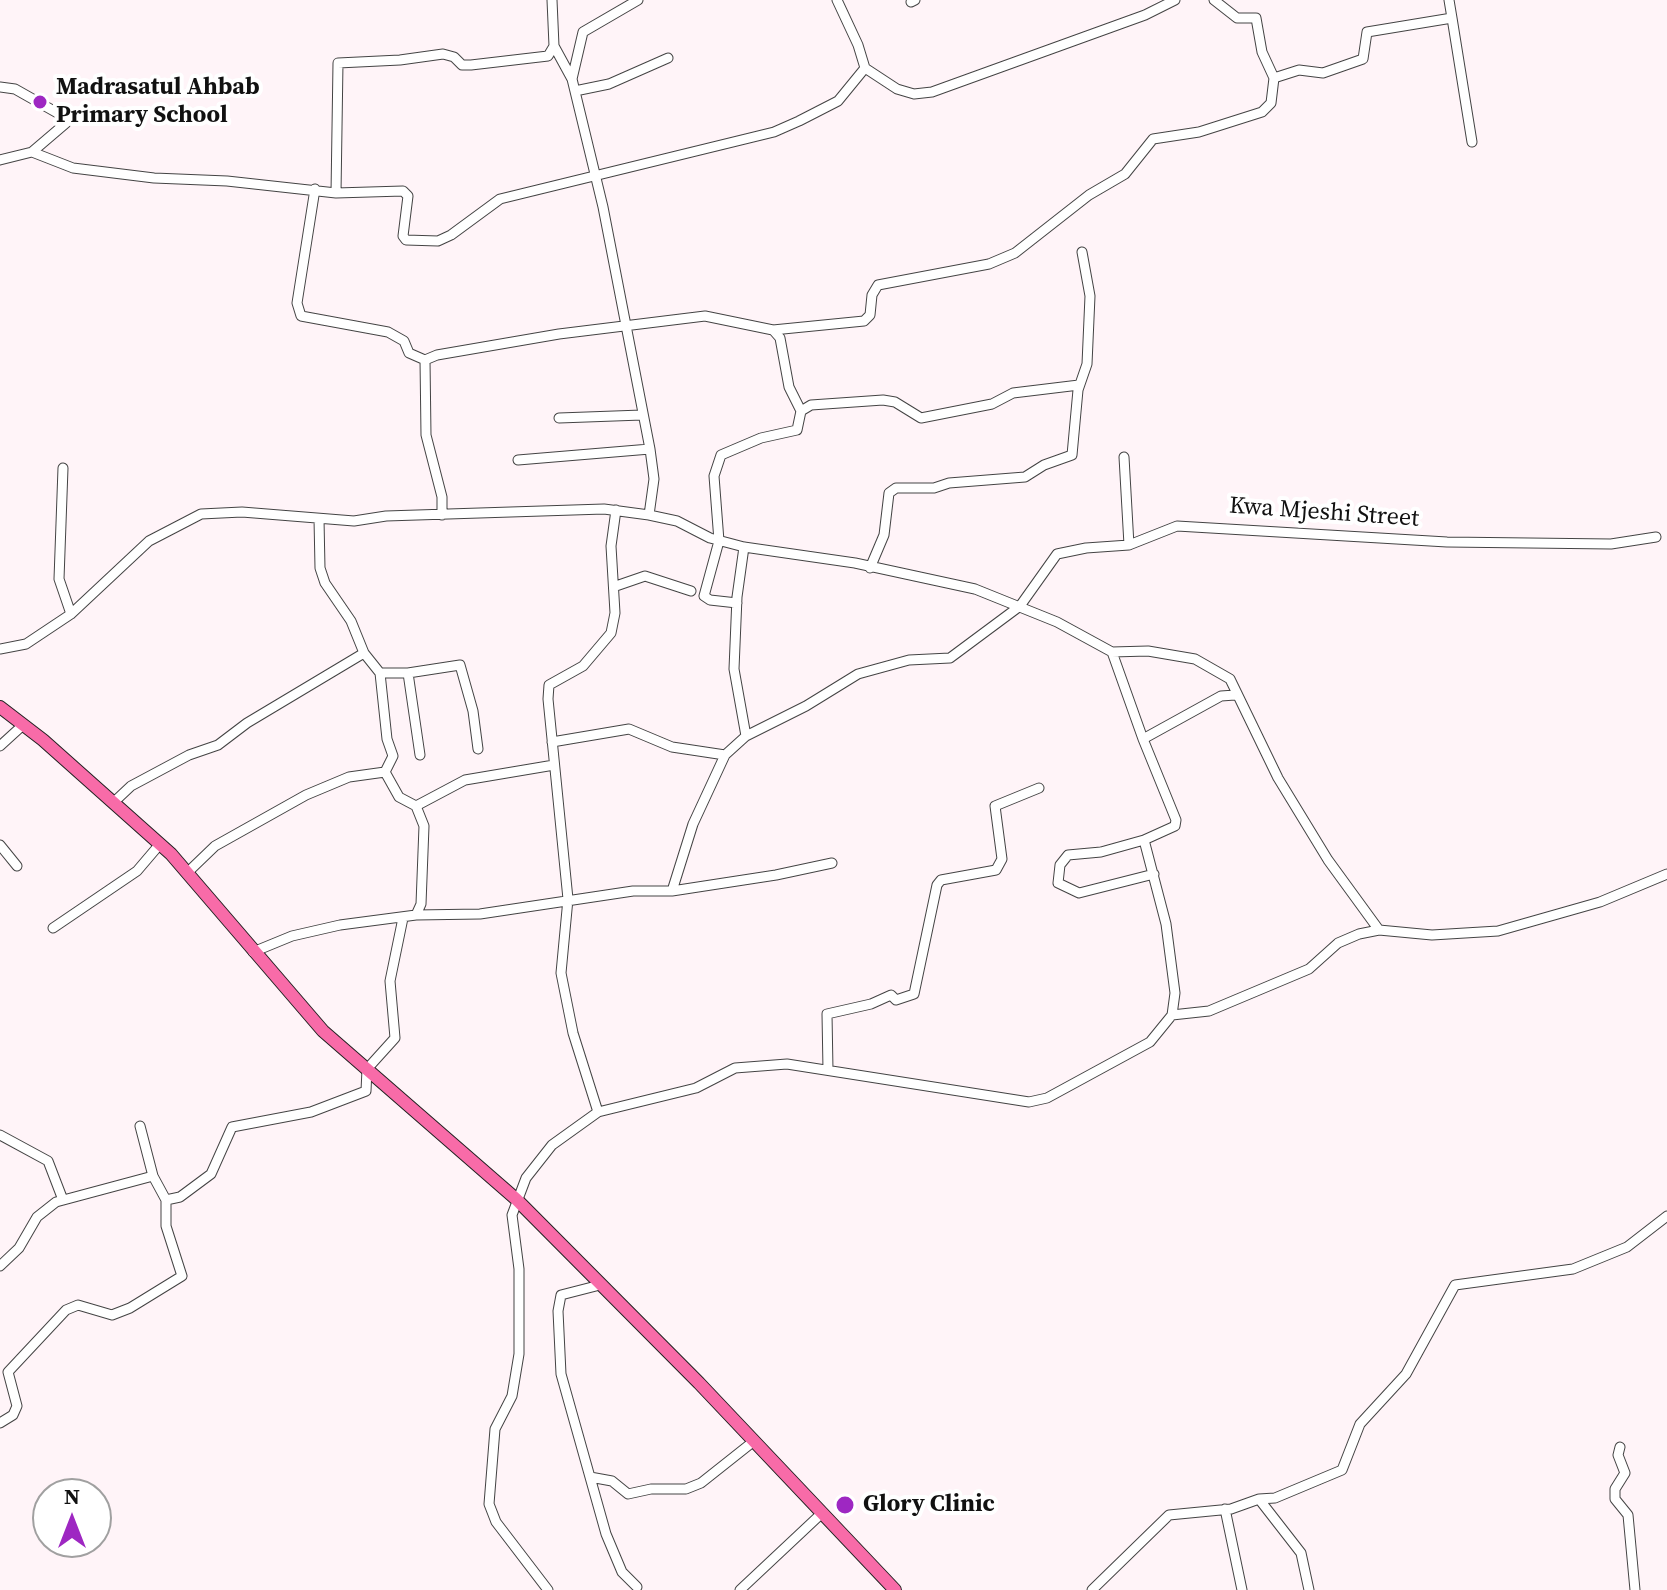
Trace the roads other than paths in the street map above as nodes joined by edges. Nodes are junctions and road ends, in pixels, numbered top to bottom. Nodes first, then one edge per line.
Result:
1 (552, 0) edge
2 (638, 0) edge
3 (837, 0) edge
4 (1153, 0) edge
5 (1175, 0) edge
6 (1214, 0) edge
7 (1449, 0) edge
8 (1158, 10) junction
9 (1452, 18) junction
10 (554, 46) junction
11 (668, 58) dead end
12 (865, 68) junction
13 (1274, 78) junction
14 (572, 79) junction
15 (0, 87) edge
16 (575, 91) junction
17 (1472, 142) dead end
18 (32, 152) junction
19 (0, 160) edge
20 (593, 175) junction
21 (315, 189) junction
22 (336, 193) junction
23 (1082, 252) dead end
24 (624, 324) junction
25 (773, 330) junction
26 (425, 360) junction
27 (1079, 385) junction
28 (801, 411) junction
29 (642, 415) junction
30 (559, 418) dead end
31 (650, 449) junction
32 (1124, 457) dead end
33 (518, 460) dead end
34 (63, 468) dead end
35 (616, 510) junction
36 (442, 515) junction
37 (649, 515) junction
38 (319, 519) junction
39 (1656, 537) dead end
40 (719, 541) junction
41 (1129, 545) junction
42 (744, 547) junction
43 (870, 568) junction
44 (616, 586) junction
45 (691, 591) dead end
46 (737, 603) junction
47 (1020, 606) junction
48 (71, 614) junction
49 (0, 649) edge
50 (1112, 652) junction
51 (364, 653) junction
52 (380, 673) junction
53 (408, 673) junction
54 (1235, 695) junction
55 (0, 707) edge
56 (23, 725) junction
57 (746, 736) junction
58 (1143, 739) junction
59 (552, 742) junction
60 (0, 746) edge
61 (478, 749) dead end
62 (420, 755) dead end
63 (725, 755) junction
64 (554, 765) junction
65 (385, 772) junction
66 (1039, 788) dead end
67 (114, 802) junction
68 (416, 806) junction
69 (1144, 840) junction
70 (160, 844) junction
71 (0, 845) edge
72 (832, 863) dead end
73 (17, 866) dead end
74 (188, 872) junction
75 (1154, 874) junction
76 (1667, 874) edge
77 (672, 891) junction
78 (568, 899) junction
79 (416, 915) junction
80 (403, 918) junction
81 (53, 928) dead end
82 (1379, 930) junction
83 (253, 952) junction
84 (1172, 1015) junction
85 (367, 1069) junction
86 (828, 1070) junction
87 (378, 1079) junction
88 (366, 1091) junction
89 (598, 1112) junction
90 (140, 1126) dead end
91 (0, 1135) edge
92 (153, 1176) junction
93 (516, 1199) junction
94 (63, 1200) junction
95 (166, 1200) junction
96 (1667, 1216) edge
97 (0, 1266) edge
98 (600, 1285) junction
99 (0, 1423) edge
100 (754, 1441) junction
101 (1620, 1447) dead end
102 (590, 1477) junction
103 (1259, 1499) junction
104 (1225, 1509) junction
105 (821, 1514) junction
106 (637, 1589) edge
107 (548, 1590) edge
108 (740, 1590) edge
109 (895, 1590) edge
110 (1092, 1590) edge
111 (1242, 1590) edge
112 (1309, 1590) edge
113 (1635, 1590) edge

1 - 10 street
2 - 14 street
3 - 12 street
4 - 8 street
5 - 8 street
6 - 13 street
7 - 9 street
8 - 12 street
9 - 13 street
9 - 17 street
10 - 14 street
10 - 22 street
11 - 16 street
12 - 20 street
13 - 25 street
14 - 16 street
15 - 18 street
16 - 20 street
18 - 19 street
18 - 21 street
20 - 22 street
20 - 24 street
21 - 22 street
21 - 26 street
23 - 27 street
24 - 25 street
24 - 26 street
24 - 29 street
25 - 28 street
26 - 36 street
27 - 28 street
27 - 43 street
28 - 40 street
29 - 30 street
29 - 31 street
31 - 33 street
31 - 37 street
32 - 41 street
34 - 48 street
35 - 36 street
35 - 37 street
35 - 44 street
36 - 38 street
37 - 40 street
38 - 48 street
38 - 51 street
39 - 41 street, Kwa Mjeshi Street
40 - 42 street
40 - 46 street
41 - 47 street, Kwa Mjeshi Street
42 - 43 street
42 - 46 street
43 - 47 street
44 - 45 street
44 - 59 street
46 - 57 street
47 - 50 street
47 - 57 street, Kwa Mjeshi Street
48 - 49 street
50 - 54 street
50 - 58 street
51 - 52 street
51 - 67 street
52 - 53 street
52 - 65 street
53 - 61 street
53 - 62 street
54 - 58 street
54 - 82 street
55 - 56 main road
56 - 60 street
56 - 67 main road
57 - 63 street, Kwa Mjeshi Street
58 - 69 street
59 - 63 street
59 - 64 street
63 - 77 street
64 - 68 street
64 - 78 street
65 - 68 street
65 - 74 street
66 - 86 street
67 - 70 main road
68 - 79 street
69 - 75 street
69 - 75 street
70 - 74 main road
70 - 81 street
71 - 73 street
72 - 77 street
74 - 83 main road
75 - 84 street
76 - 82 street
77 - 78 street
78 - 79 street
78 - 89 street
79 - 80 street
80 - 83 street
80 - 85 street
82 - 84 street
83 - 85 main road
84 - 86 street
85 - 87 main road
85 - 88 street
86 - 89 street
87 - 88 street
87 - 93 main road
88 - 95 street
89 - 93 street
90 - 92 street
91 - 94 street
92 - 94 street
92 - 95 street
93 - 98 main road
93 - 107 street
94 - 97 street
95 - 99 street
96 - 103 street
98 - 100 main road
98 - 102 street
100 - 102 street
100 - 105 main road
101 - 113 street
102 - 106 street
103 - 104 street
103 - 112 street
104 - 110 street
104 - 111 street
105 - 108 street
105 - 109 main road

